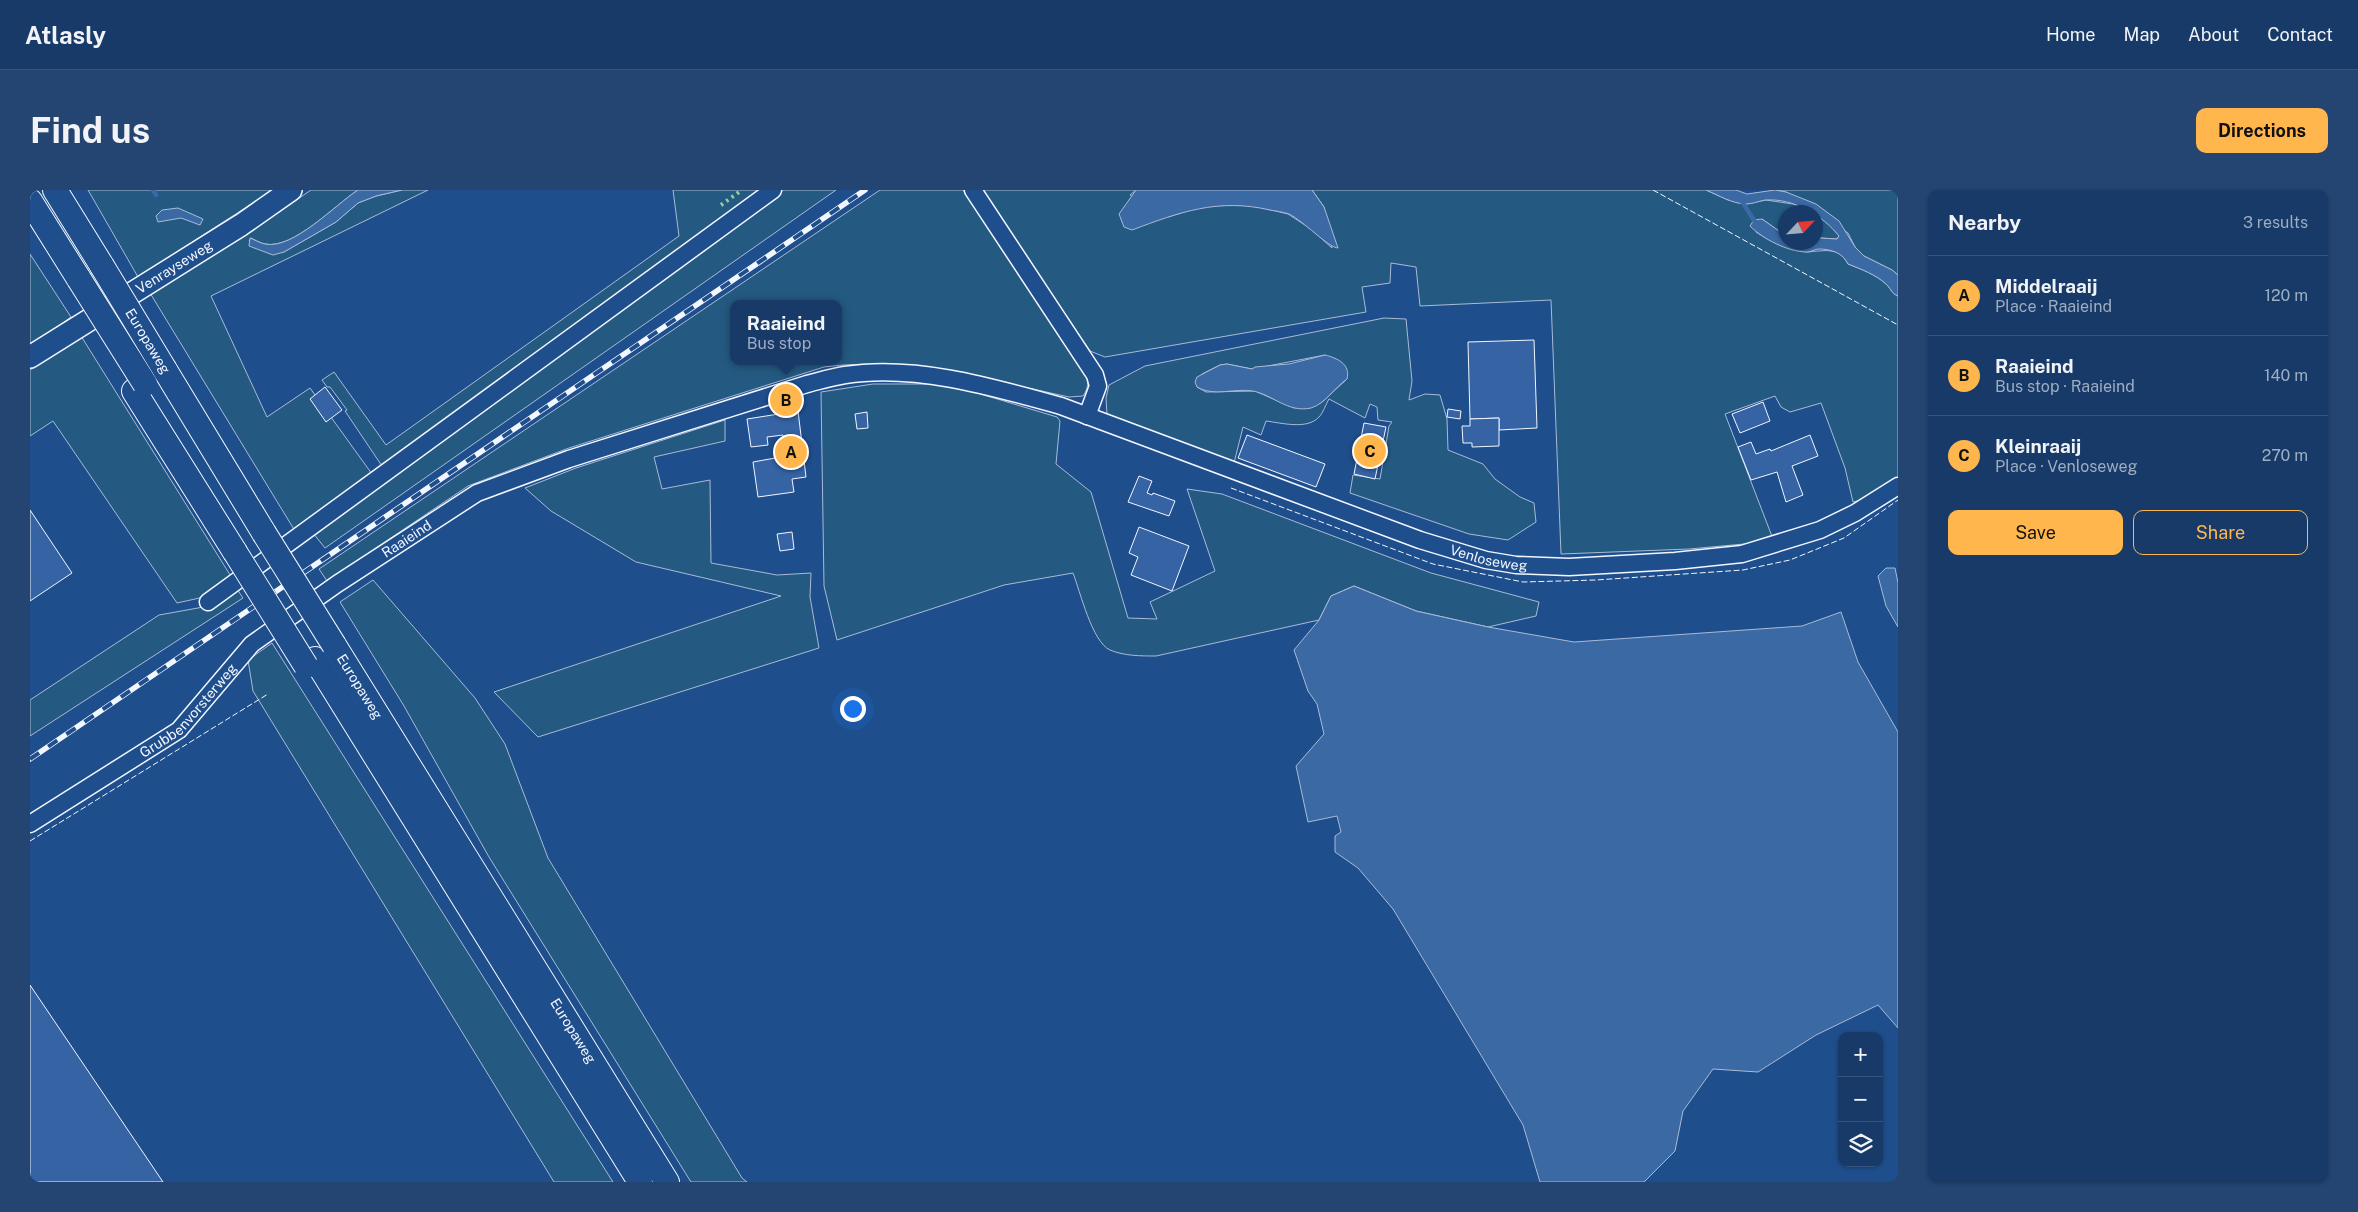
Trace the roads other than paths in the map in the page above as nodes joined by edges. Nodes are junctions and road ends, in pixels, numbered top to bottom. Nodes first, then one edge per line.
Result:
1 (55, 190) edge
2 (63, 190) edge
3 (291, 190) edge
4 (773, 190) edge
5 (973, 190) edge
6 (30, 201) edge
7 (30, 224) edge
8 (102, 266) junction
9 (74, 283) junction
10 (30, 357) edge
11 (1087, 416) junction
12 (1898, 486) edge
13 (248, 543) junction
14 (337, 584) joint
15 (208, 602) dead end
16 (318, 656) junction
17 (30, 824) edge
18 (640, 1182) edge
19 (667, 1182) edge

1 - 8 highway, Europaweg
2 - 8 highway
3 - 10 main road, Venrayseweg
4 - 15 street
5 - 11 street
6 - 9 highway, Europaweg
7 - 9 highway
8 - 13 highway, Europaweg, bridge
9 - 13 highway, Europaweg, bridge
11 - 12 street, Venloseweg
11 - 14 street, Raaieind
13 - 16 highway, Europaweg
14 - 17 street, Grubbenvorsterweg
16 - 18 highway, Europaweg
16 - 19 highway, Europaweg

